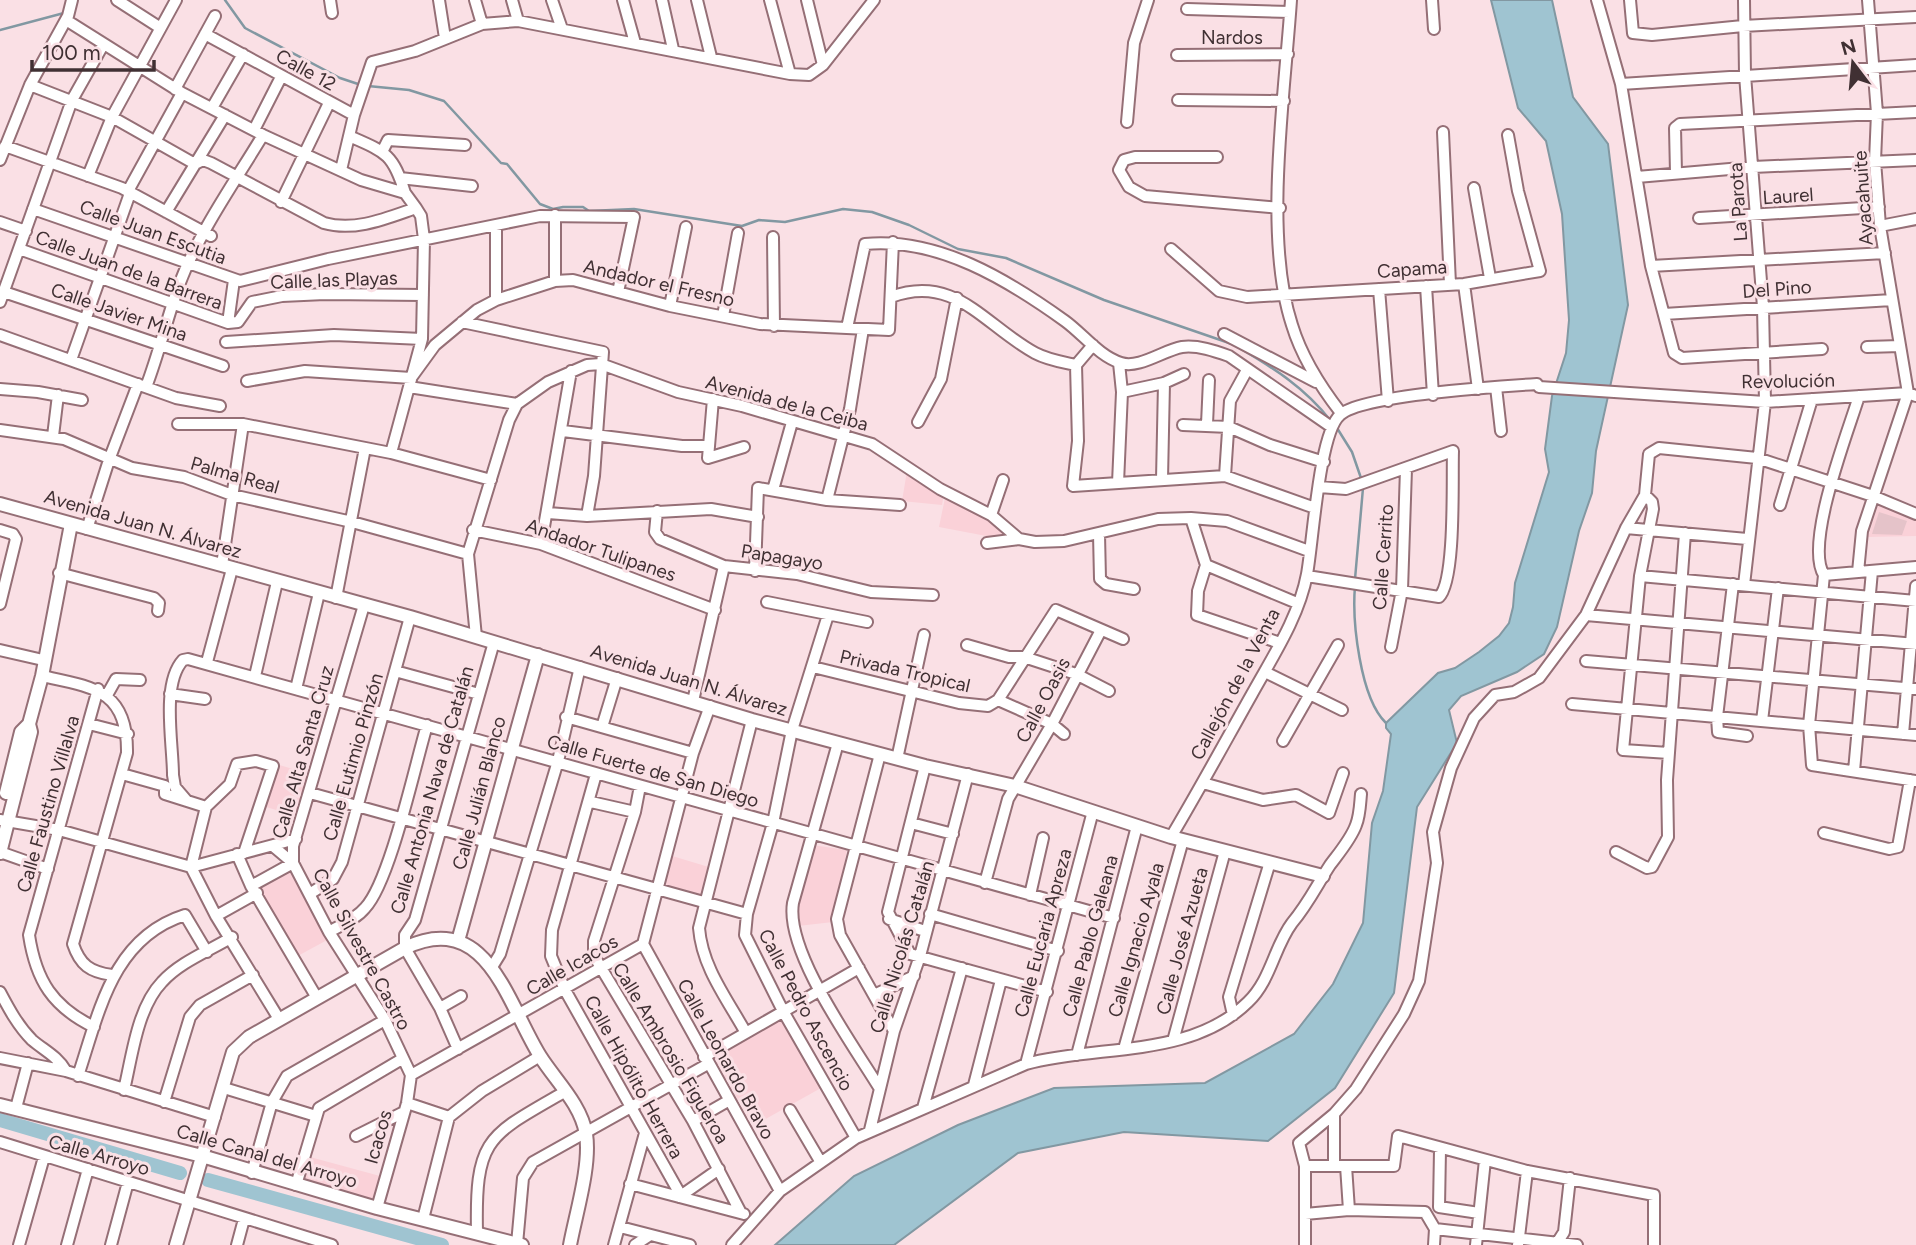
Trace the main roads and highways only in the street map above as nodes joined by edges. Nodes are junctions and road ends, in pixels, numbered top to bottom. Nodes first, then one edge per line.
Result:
1 (0, 504) edge
2 (71, 524) junction
3 (538, 655) junction
4 (3, 819) edge
5 (0, 853) edge
6 (1323, 876) road end
7 (458, 941) junction
8 (0, 1105) edge
9 (202, 1156) junction
10 (520, 1244) edge
11 (176, 1245) edge
12 (570, 1245) edge

1 - 2 main road, Avenida Juan N. Álvarez
2 - 3 main road, Avenida Juan N. Álvarez
2 - 4 main road
3 - 6 main road, Avenida Juan N. Álvarez
3 - 7 main road, Calle Julián Blanco
4 - 5 main road
7 - 9 main road
7 - 12 main road
8 - 9 main road, Calle Canal del Arroyo
9 - 10 main road, Calle Canal del Arroyo
9 - 11 main road

